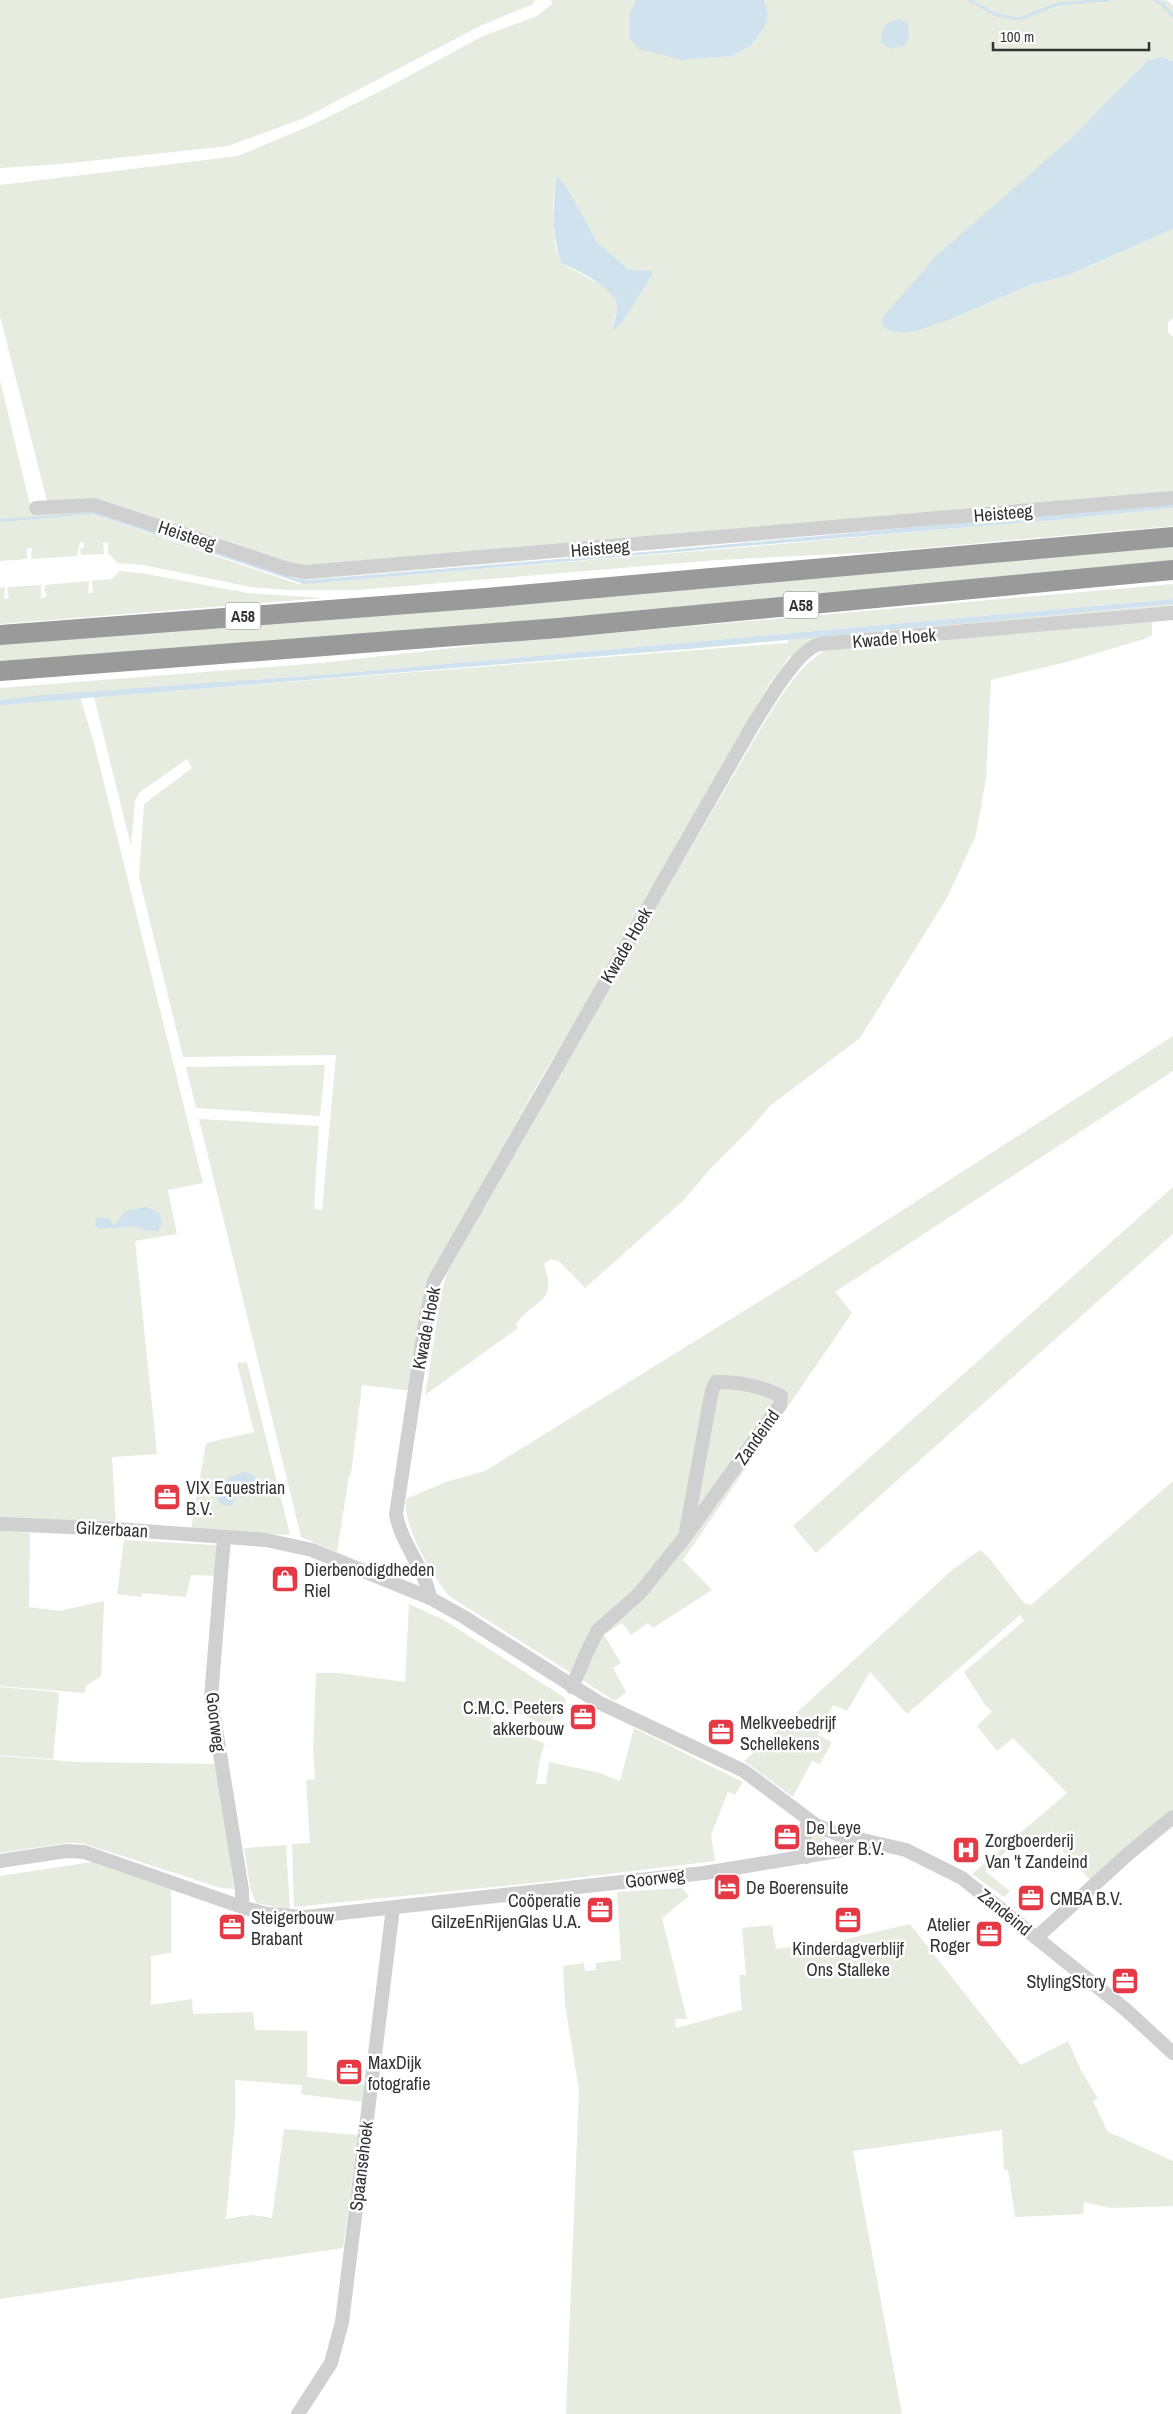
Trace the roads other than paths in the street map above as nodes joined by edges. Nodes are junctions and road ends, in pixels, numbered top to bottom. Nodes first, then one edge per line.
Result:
1 (1173, 498) edge
2 (36, 508) dead end
3 (1173, 537) edge
4 (1173, 570) edge
5 (1173, 613) edge
6 (0, 635) edge
7 (0, 671) edge
8 (0, 1524) edge
9 (224, 1537) junction
10 (685, 1537) junction
11 (430, 1598) junction
12 (572, 1687) junction
13 (1173, 1816) edge
14 (808, 1821) junction
15 (853, 1838) junction
16 (807, 1858) junction
17 (0, 1861) edge
18 (242, 1907) junction
19 (393, 1908) junction
20 (1036, 1938) junction
21 (1173, 2053) edge
22 (298, 2414) edge

1 - 2 street, Heisteeg
3 - 6 highway, A58
4 - 7 highway, A58
5 - 11 street, Kwade Hoek
8 - 9 street, Gilzerbaan
9 - 11 street, Zandeind
9 - 18 street, Goorweg
10 - 10 street, Zandeind
10 - 12 street, Zandeind
11 - 12 street, Zandeind
12 - 14 street, Zandeind
13 - 20 street
14 - 15 street, Zandeind
14 - 16 street
15 - 16 street, Goorweg
15 - 20 street, Zandeind
16 - 19 street, Goorweg
17 - 18 street, Goorweg
18 - 19 street, Goorweg
19 - 22 street, Spaansehoek
20 - 21 street, Zandeind

